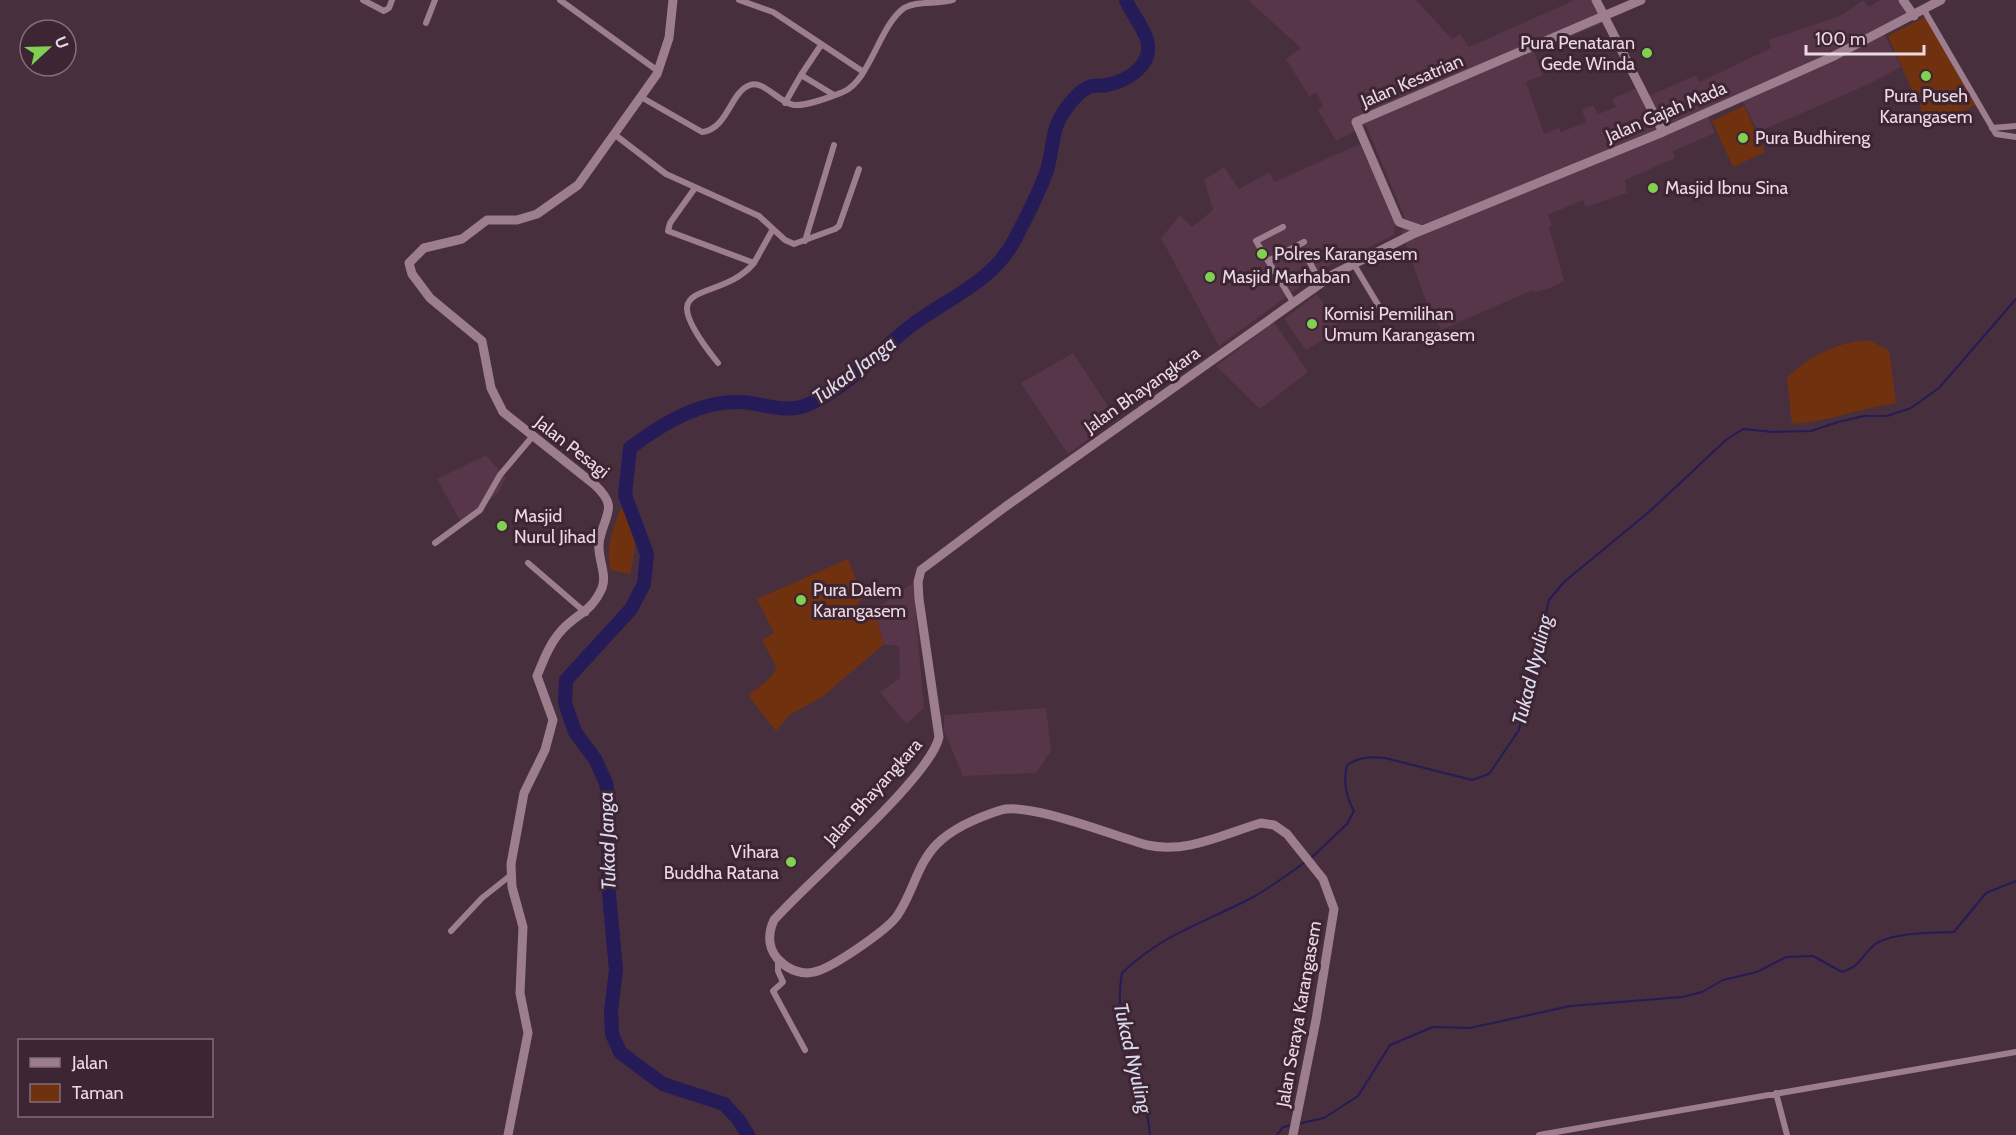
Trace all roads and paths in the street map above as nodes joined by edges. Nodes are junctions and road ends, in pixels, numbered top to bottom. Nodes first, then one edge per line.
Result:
1 (363, 0) edge
2 (392, 0) edge
3 (435, 0) edge
4 (561, 0) edge
5 (673, 0) edge
6 (739, 0) edge
7 (953, 0) edge
8 (1596, 0) edge
9 (1641, 0) edge
10 (1903, 0) edge
11 (1941, 0) edge
12 (1924, 10) junction
13 (1914, 16) junction
14 (1604, 17) junction
15 (426, 23) dead end
16 (821, 45) junction
17 (658, 71) junction
18 (862, 71) junction
19 (801, 75) junction
20 (834, 95) junction
21 (641, 98) junction
22 (785, 103) junction
23 (2016, 126) edge
24 (1992, 128) junction
25 (1663, 132) junction
26 (614, 134) junction
27 (2016, 137) edge
28 (834, 145) dead end
29 (859, 169) dead end
30 (695, 188) junction
31 (1399, 222) junction
32 (1283, 227) dead end
33 (773, 229) junction
34 (1422, 230) junction
35 (805, 241) junction
36 (1304, 242) dead end
37 (1398, 242) junction
38 (1306, 255) dead end
39 (1269, 261) junction
40 (754, 263) junction
41 (1353, 263) junction
42 (1320, 282) junction
43 (1293, 302) junction
44 (1380, 308) dead end
45 (718, 363) dead end
46 (532, 437) junction
47 (435, 543) dead end
48 (528, 563) dead end
49 (586, 613) junction
50 (511, 875) junction
51 (451, 931) dead end
52 (778, 959) junction
53 (805, 1050) dead end
54 (2016, 1052) edge
55 (1776, 1093) junction
56 (508, 1135) edge
57 (1293, 1135) edge
58 (1539, 1135) edge
59 (1787, 1135) edge

1 - 2 street
3 - 15 street
4 - 17 street
5 - 17 street, Jalan Pesagi
6 - 16 street
7 - 18 street
8 - 14 street
9 - 14 street
10 - 13 street
11 - 12 street, Jalan Gajah Mada
12 - 13 street, Jalan Gajah Mada
12 - 24 street
13 - 25 street, Jalan Gajah Mada
14 - 25 street
14 - 31 street, Jalan Kesatrian
16 - 18 street
16 - 19 street
17 - 21 street, Jalan Pesagi
18 - 20 street
19 - 20 street
19 - 22 street
20 - 22 street
21 - 22 street
21 - 26 street, Jalan Pesagi
23 - 24 street
24 - 27 street
25 - 34 street, Jalan Gajah Mada
26 - 30 street
26 - 46 street, Jalan Pesagi
28 - 35 street
29 - 35 street
30 - 33 street
30 - 40 street
31 - 34 street
31 - 37 street
32 - 39 street
33 - 35 street
33 - 40 street
34 - 37 street, Jalan Gajah Mada
36 - 39 street
37 - 41 street, Jalan Bhayangkara
38 - 42 street
39 - 43 street
40 - 45 street
41 - 42 street, Jalan Bhayangkara
41 - 44 street
42 - 43 street, Jalan Bhayangkara
43 - 52 street, Jalan Bhayangkara
46 - 47 street
46 - 49 street, Jalan Pesagi
48 - 49 street
49 - 50 street, Jalan Pesagi
50 - 51 street
50 - 56 street, Jalan Pesagi
52 - 53 street
52 - 57 street, Jalan Seraya Karangasem
54 - 55 street
55 - 58 street
55 - 59 street

